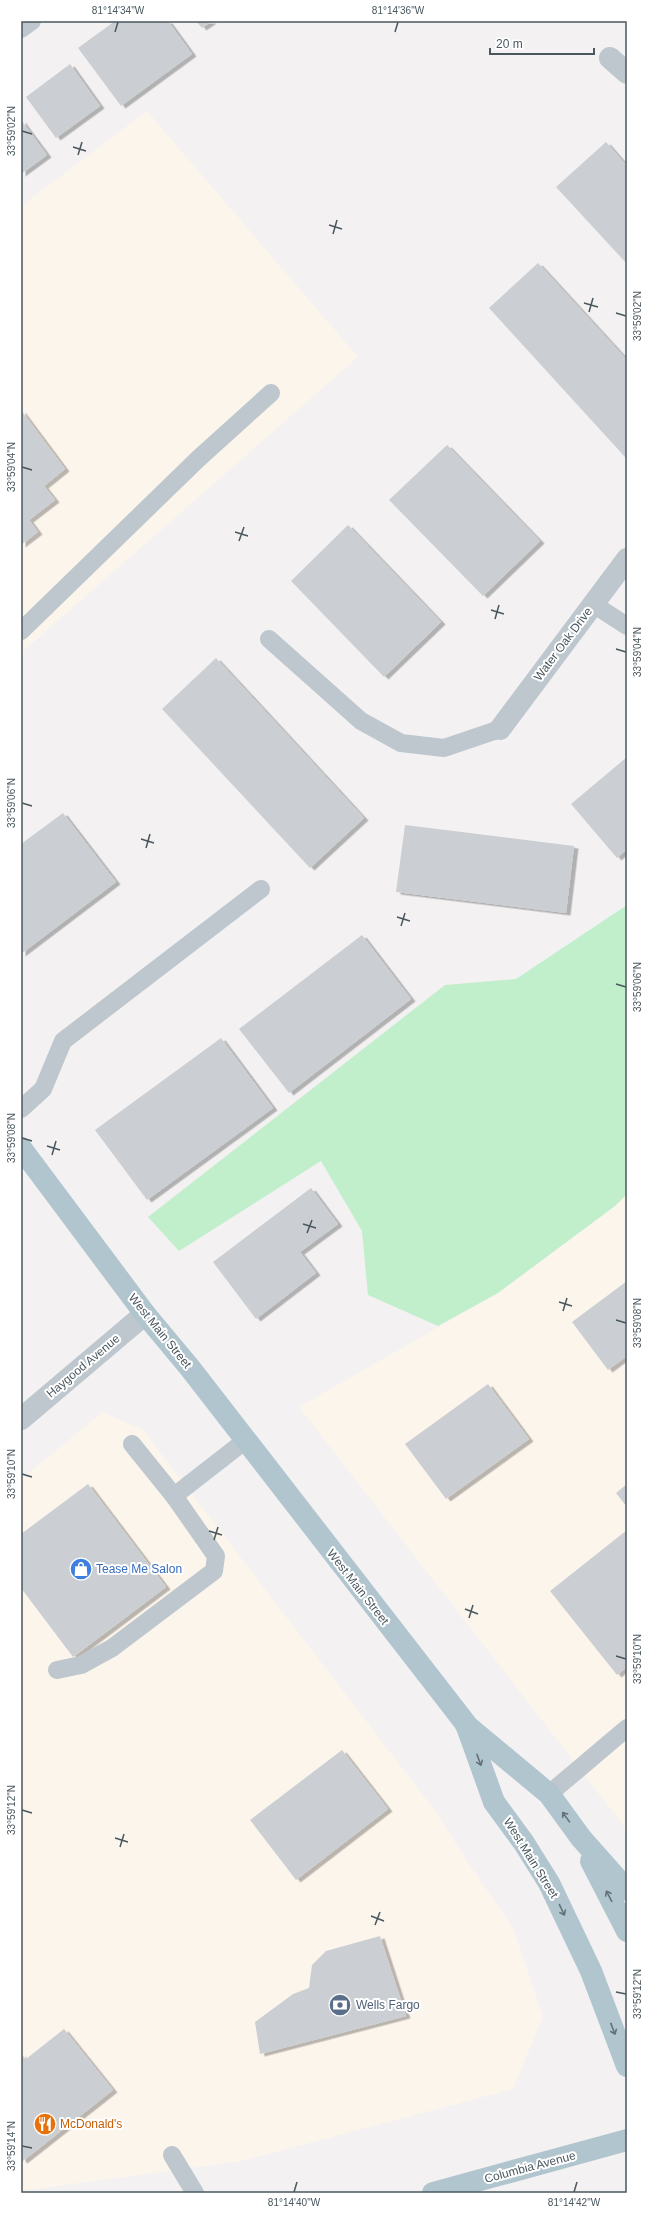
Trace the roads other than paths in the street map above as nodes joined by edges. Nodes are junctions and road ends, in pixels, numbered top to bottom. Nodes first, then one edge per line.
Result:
1 (32, 21) edge
2 (21, 29) edge
3 (610, 58) dead end
4 (627, 73) edge
5 (271, 393) dead end
6 (627, 559) edge
7 (594, 604) junction
8 (627, 626) edge
9 (21, 631) edge
10 (269, 639) dead end
11 (500, 729) joint
12 (260, 889) dead end
13 (21, 1109) edge
14 (21, 1148) edge
15 (145, 1314) junction
16 (21, 1419) edge
17 (246, 1440) junction
18 (132, 1444) dead end
19 (174, 1496) junction
20 (57, 1670) dead end
21 (466, 1724) junction
22 (627, 1728) edge
23 (549, 1794) junction
24 (581, 1838) junction
25 (627, 1890) edge
26 (627, 1931) edge
27 (627, 2066) edge
28 (627, 2140) edge
29 (172, 2155) dead end
30 (195, 2193) edge
31 (433, 2193) edge

1 - 2 lane
3 - 4 street
5 - 9 lane
6 - 7 street, Water Oak Drive
7 - 8 lane
7 - 11 street, Water Oak Drive
10 - 11 lane
12 - 13 lane
14 - 15 main road, West Main Street
15 - 16 street, Haygood Avenue
15 - 17 main road, West Main Street
17 - 19 lane
17 - 21 main road, West Main Street
18 - 19 lane
19 - 20 lane
21 - 23 main road
21 -> 27 main road, West Main Street
22 - 23 lane
24 -> 23 main road
24 - 25 main road
26 -> 24 main road
28 - 31 main road, Columbia Avenue
29 - 30 lane

